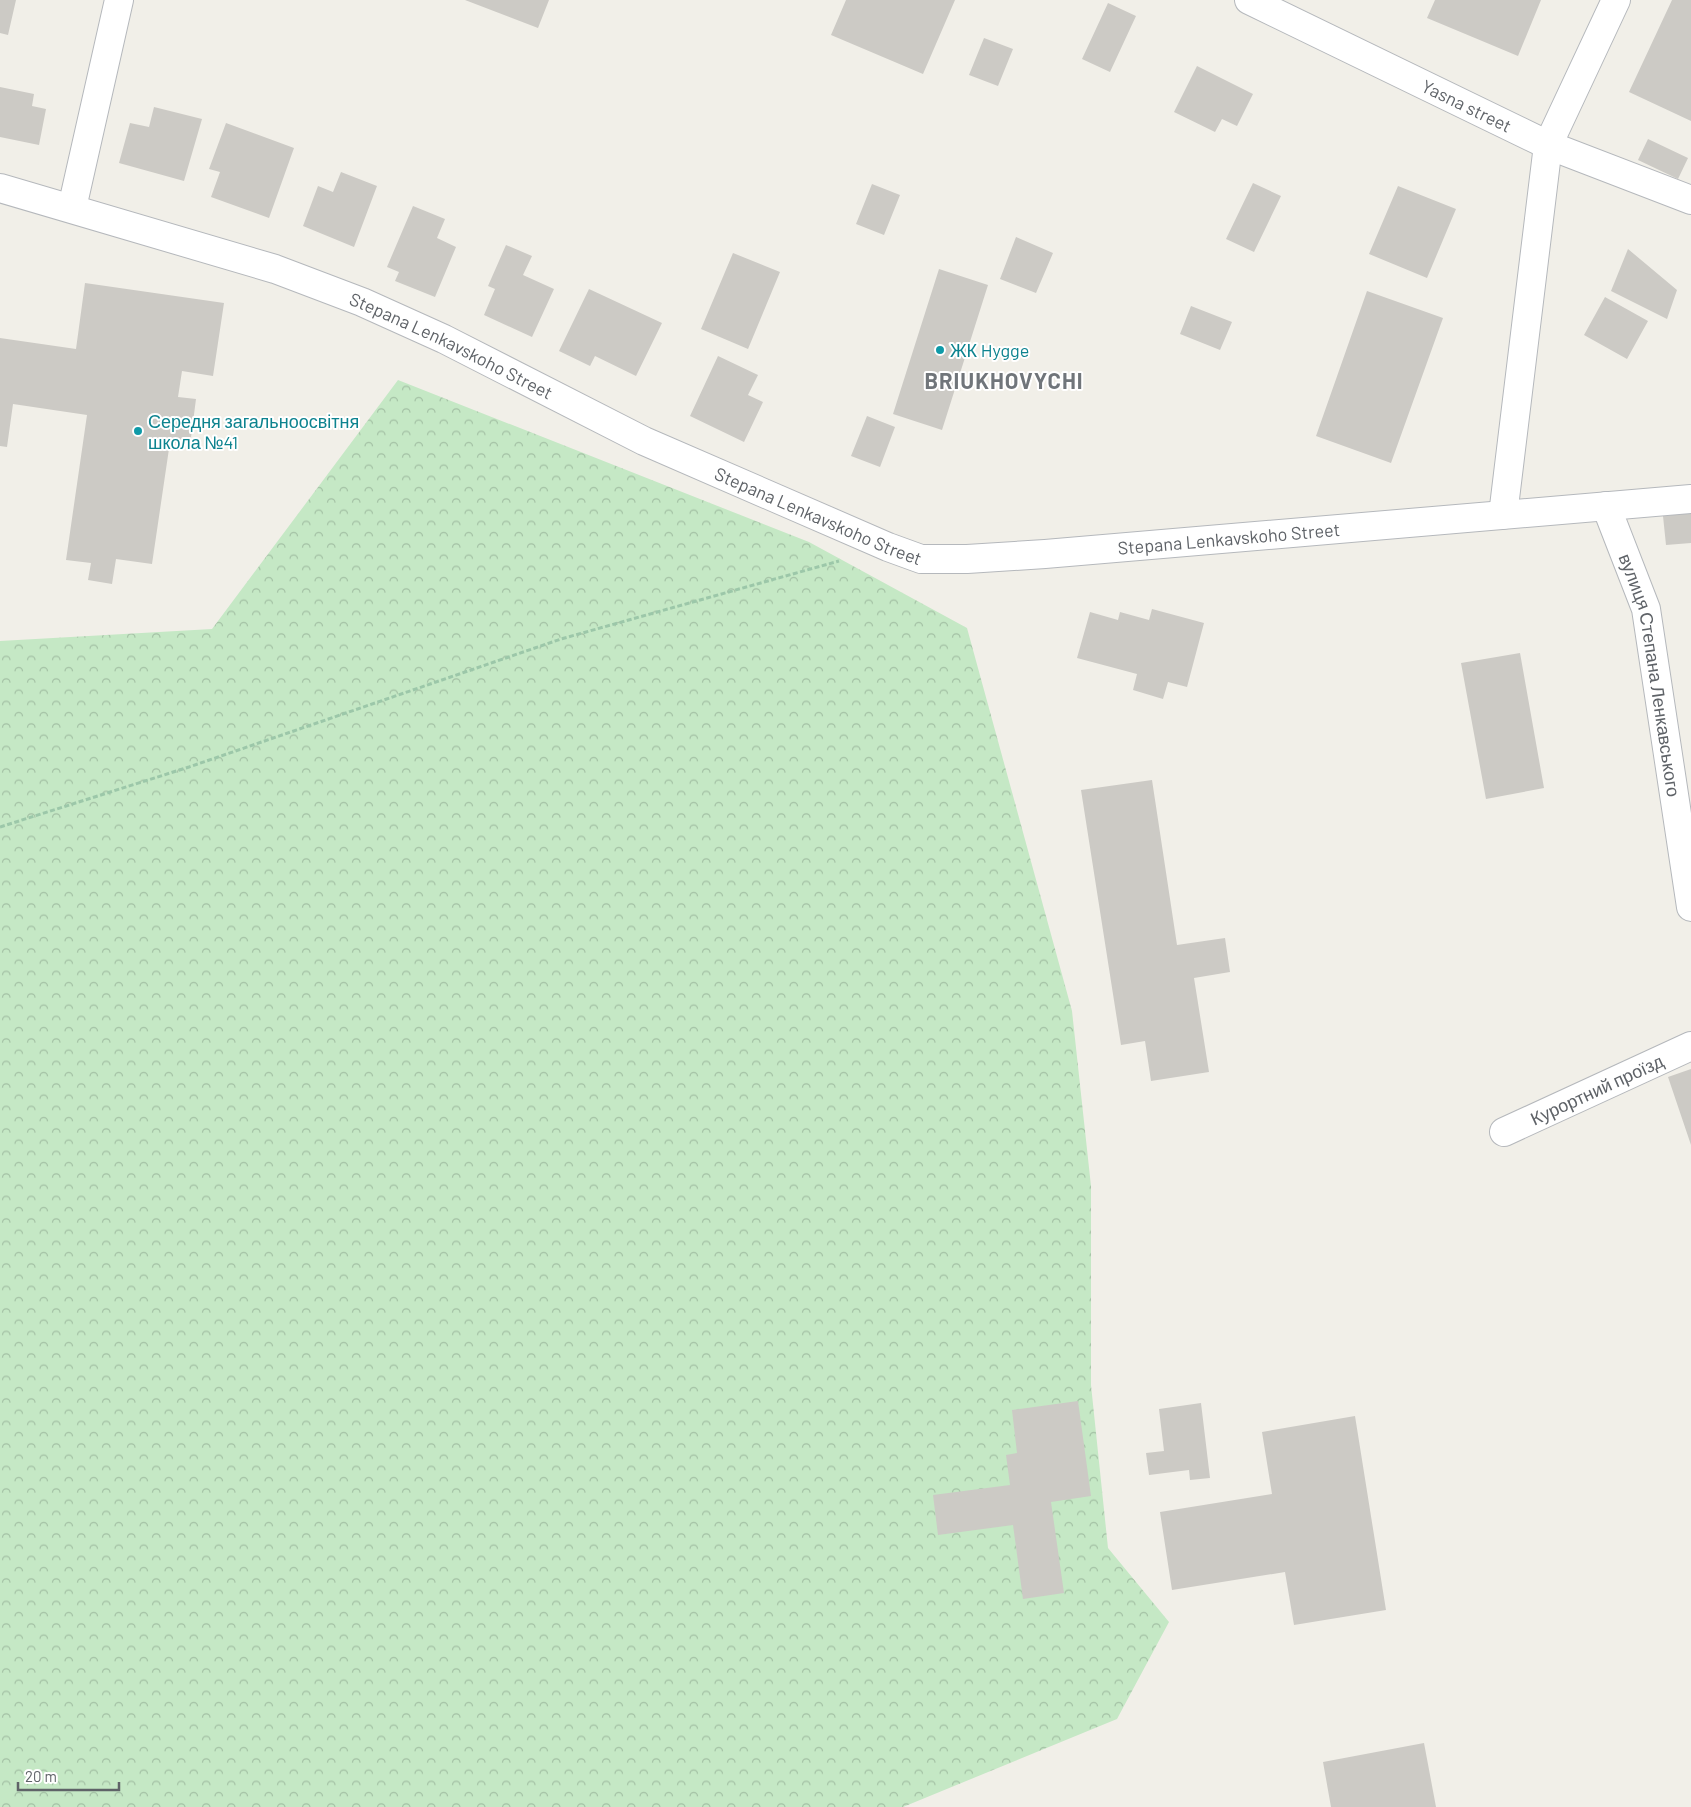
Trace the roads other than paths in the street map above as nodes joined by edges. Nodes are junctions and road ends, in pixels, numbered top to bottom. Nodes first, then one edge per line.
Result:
1 (119, 0) edge
2 (1249, 0) edge
3 (1616, 0) edge
4 (1548, 145) junction
5 (0, 188) edge
6 (1691, 200) edge
7 (72, 208) junction
8 (1691, 499) edge
9 (1606, 506) junction
10 (1503, 516) junction
11 (1691, 907) edge
12 (1691, 1046) edge
13 (1504, 1132) dead end

1 - 7 street
2 - 4 street, Yasna street
3 - 4 street
4 - 6 street, Yasna street
4 - 10 street
5 - 7 street, Stepana Lenkavskoho Street
7 - 10 street, Stepana Lenkavskoho Street
8 - 9 street, Stepana Lenkavskoho Street
9 - 10 street, Stepana Lenkavskoho Street
9 - 11 street, вулиця Степана Ленкавського
12 - 13 street, Курортний проїзд

